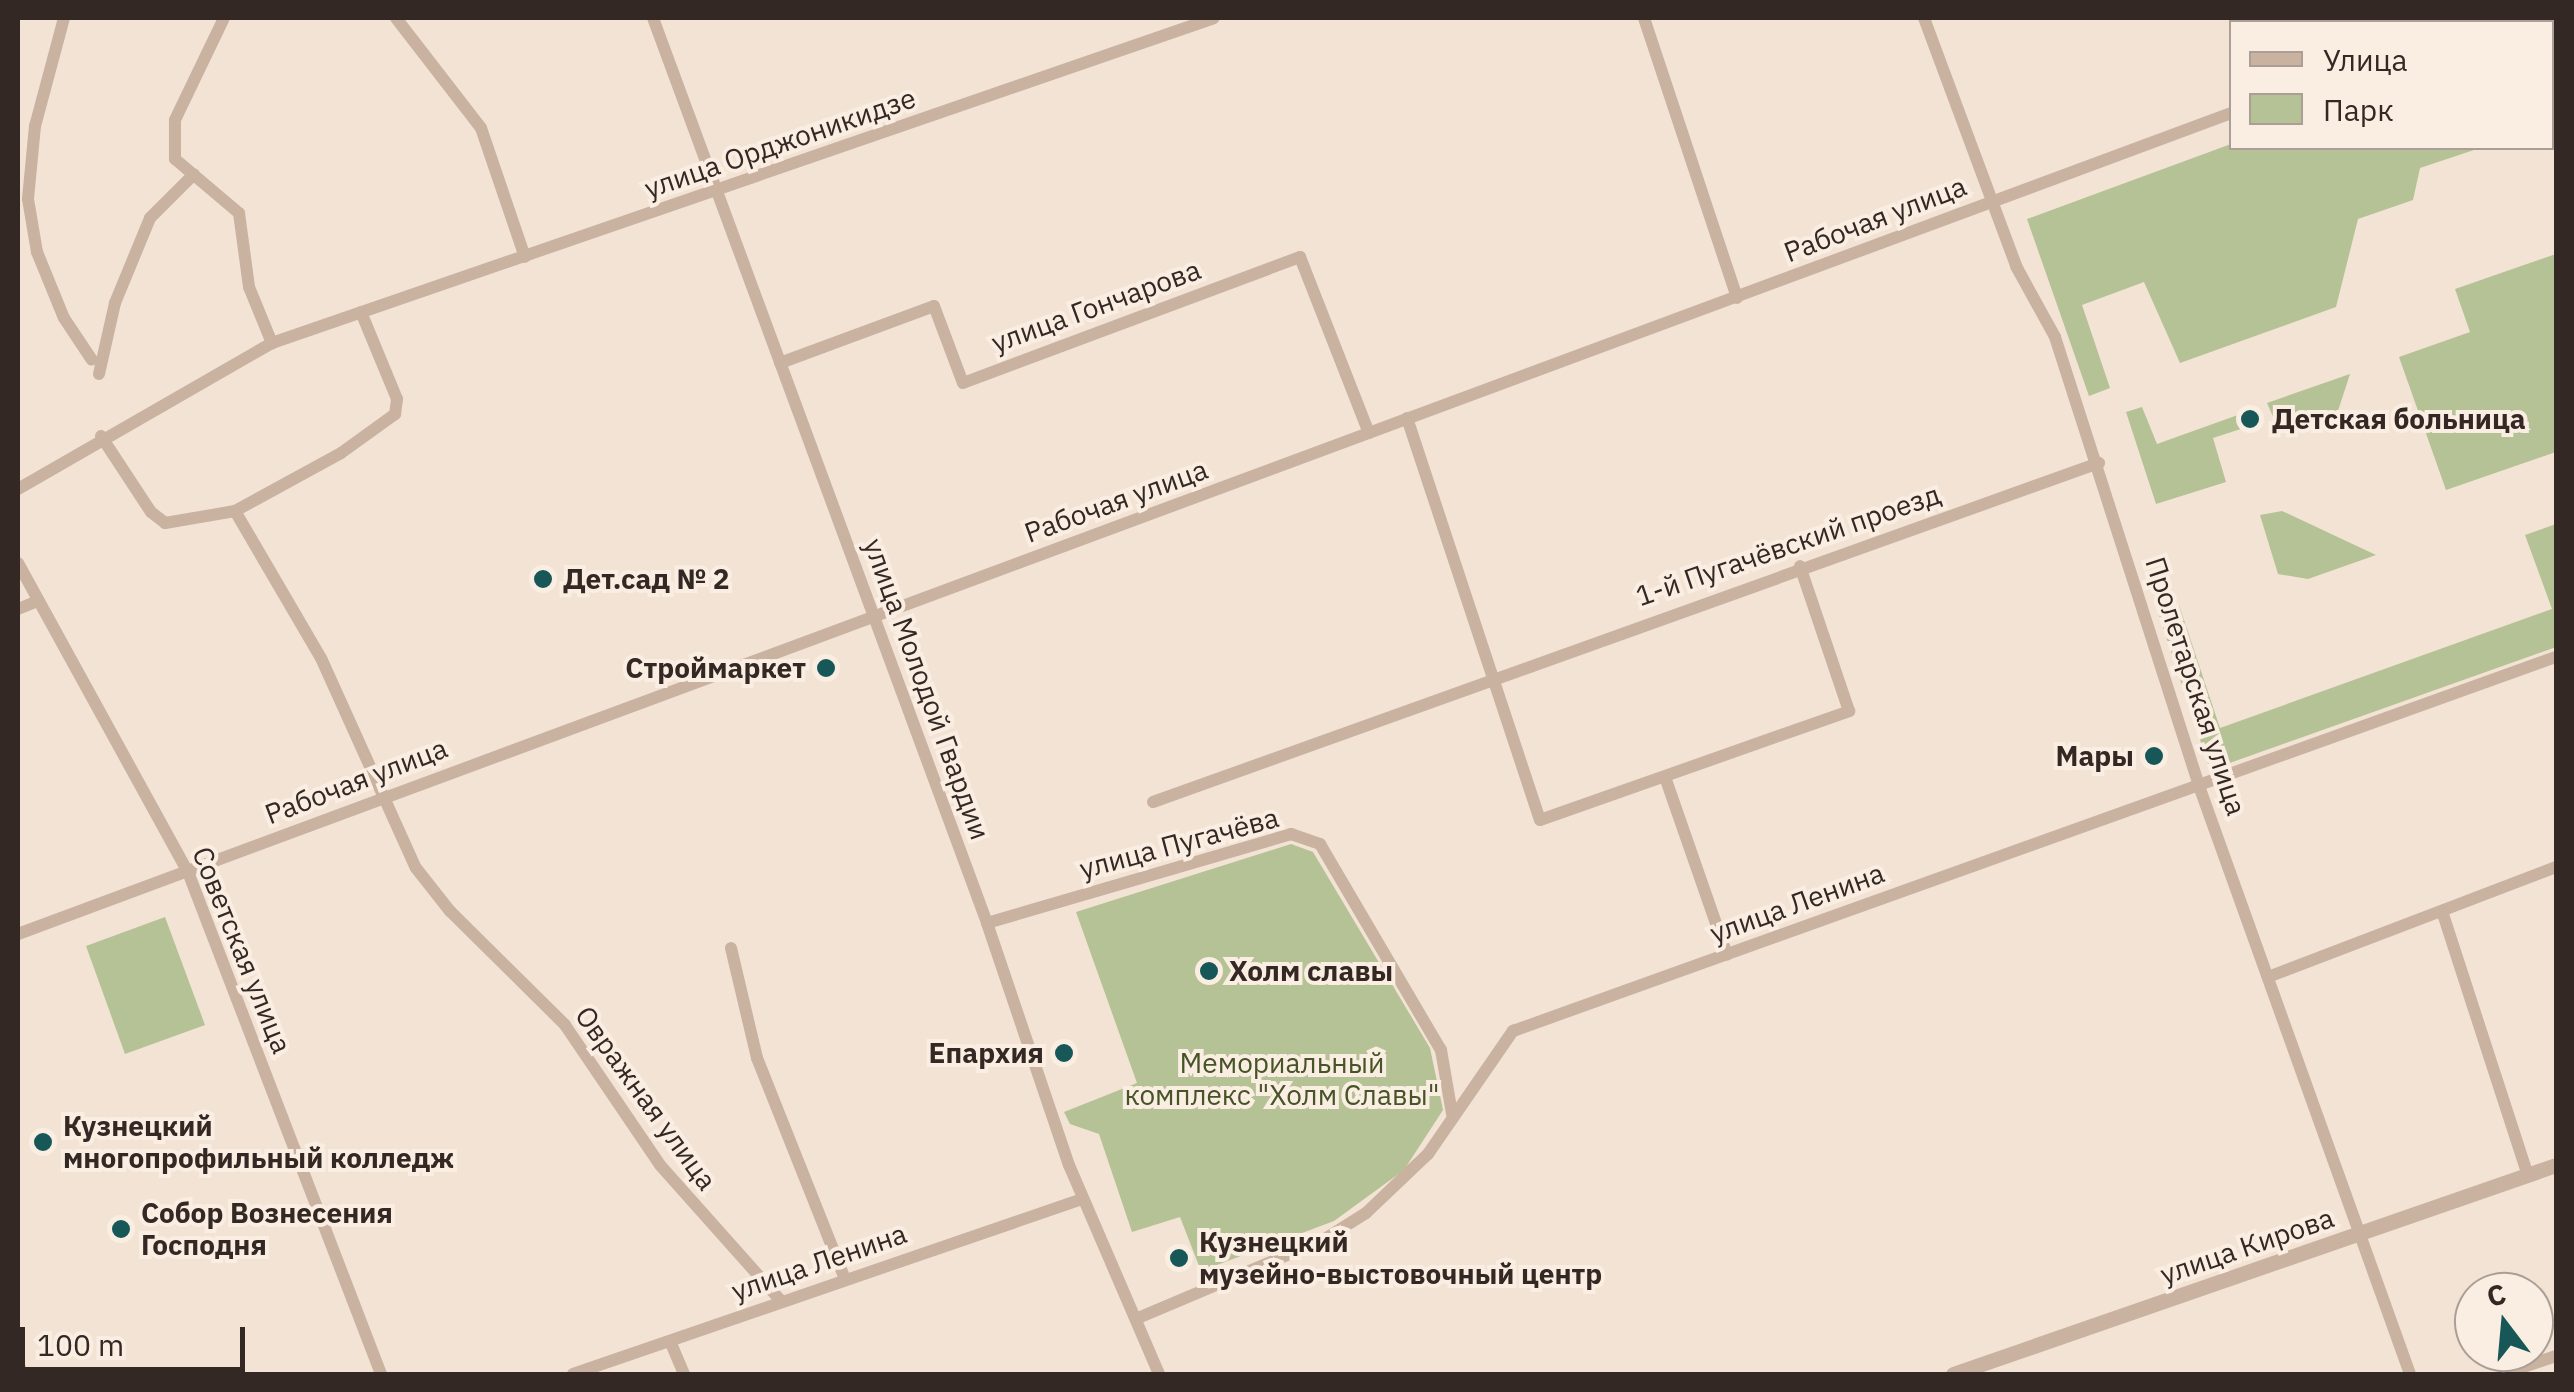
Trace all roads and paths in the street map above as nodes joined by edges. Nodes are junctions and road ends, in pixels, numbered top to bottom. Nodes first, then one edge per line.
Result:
1 (64, 18) edge
2 (224, 18) edge
3 (396, 18) edge
4 (653, 18) edge
5 (1214, 18) edge
6 (1644, 18) edge
7 (1924, 18) edge
8 (2229, 114) edge
9 (194, 174) junction
10 (717, 192) junction
11 (1992, 201) junction
12 (525, 257) junction
13 (1737, 298) junction
14 (361, 312) junction
15 (272, 342) junction
16 (92, 360) dead end
17 (780, 363) junction
18 (99, 374) dead end
19 (1407, 418) junction
20 (1369, 433) junction
21 (100, 436) junction
22 (2099, 464) junction
23 (18, 489) edge
24 (235, 511) junction
25 (18, 563) edge
26 (1800, 566) junction
27 (38, 601) junction
28 (18, 609) edge
29 (874, 618) junction
30 (2556, 657) edge
31 (1494, 676) junction
32 (1665, 777) junction
33 (2199, 786) junction
34 (386, 796) junction
35 (1153, 802) dead end
36 (2556, 867) edge
37 (188, 872) junction
38 (2442, 911) junction
39 (987, 923) junction
40 (18, 934) edge
41 (731, 948) dead end
42 (1727, 954) junction
43 (2268, 977) junction
44 (1452, 1115) junction
45 (2556, 1165) edge
46 (2528, 1175) junction
47 (1082, 1199) junction
48 (2360, 1233) junction
49 (845, 1279) junction
50 (780, 1301) junction
51 (1138, 1318) junction
52 (670, 1341) junction
53 (2556, 1356) edge
54 (18, 1362) edge
55 (22, 1374) edge
56 (382, 1374) edge
57 (574, 1374) edge
58 (684, 1374) edge
59 (1159, 1374) edge
60 (1954, 1374) edge
61 (2410, 1374) edge
62 (2503, 1374) edge

1 - 16 street
2 - 9 street
3 - 12 street
4 - 10 street, улица Молодой Гвардии
5 - 10 street, улица Орджоникидзе
6 - 13 street
7 - 11 street, Пролетарская улица
8 - 11 street, Рабочая улица
9 - 15 street
9 - 18 street
10 - 12 street, улица Орджоникидзе
10 - 17 street, улица Молодой Гвардии
11 - 13 street, Рабочая улица
11 - 22 street, Пролетарская улица
12 - 14 street, улица Орджоникидзе
13 - 19 street, Рабочая улица
14 - 15 street, улица Орджоникидзе
14 - 24 street
15 - 21 street, улица Орджоникидзе
17 - 20 street, улица Гончарова
17 - 29 street, улица Молодой Гвардии
19 - 20 street, Рабочая улица
19 - 31 street
20 - 29 street, Рабочая улица
21 - 23 street, улица Орджоникидзе
21 - 24 street
22 - 26 street, 1-й Пугачёвский проезд
22 - 33 street, Пролетарская улица
24 - 34 street, Овражная улица
25 - 27 street, Советская улица
26 - 31 street, 1-й Пугачёвский проезд
26 - 32 street
27 - 28 street
27 - 37 street, Советская улица
29 - 34 street, Рабочая улица
29 - 39 street, улица Молодой Гвардии
30 - 33 street, улица Ленина
31 - 32 street
31 - 35 street, 1-й Пугачёвский проезд
32 - 42 street
33 - 42 street, улица Ленина
33 - 43 street, Пролетарская улица
34 - 37 street, Рабочая улица
34 - 50 street, Овражная улица
36 - 38 street
37 - 40 street, Рабочая улица
37 - 56 street, Советская улица
38 - 43 street
38 - 46 street
39 - 44 street, улица Пугачёва
39 - 47 street, улица Молодой Гвардии
41 - 49 street
42 - 44 street, улица Ленина
43 - 48 street, Пролетарская улица
44 - 51 street, улица Ленина
45 - 46 street, улица Кирова
46 - 48 street, улица Кирова
47 - 49 street, улица Ленина
47 - 51 street, улица Молодой Гвардии
48 - 60 street, улица Кирова
48 - 61 street, Пролетарская улица
49 - 50 street, улица Ленина
50 - 52 street, улица Ленина
51 - 59 street, улица Молодой Гвардии
52 - 57 street, улица Ленина
52 - 58 street
53 - 62 street
54 - 55 street

